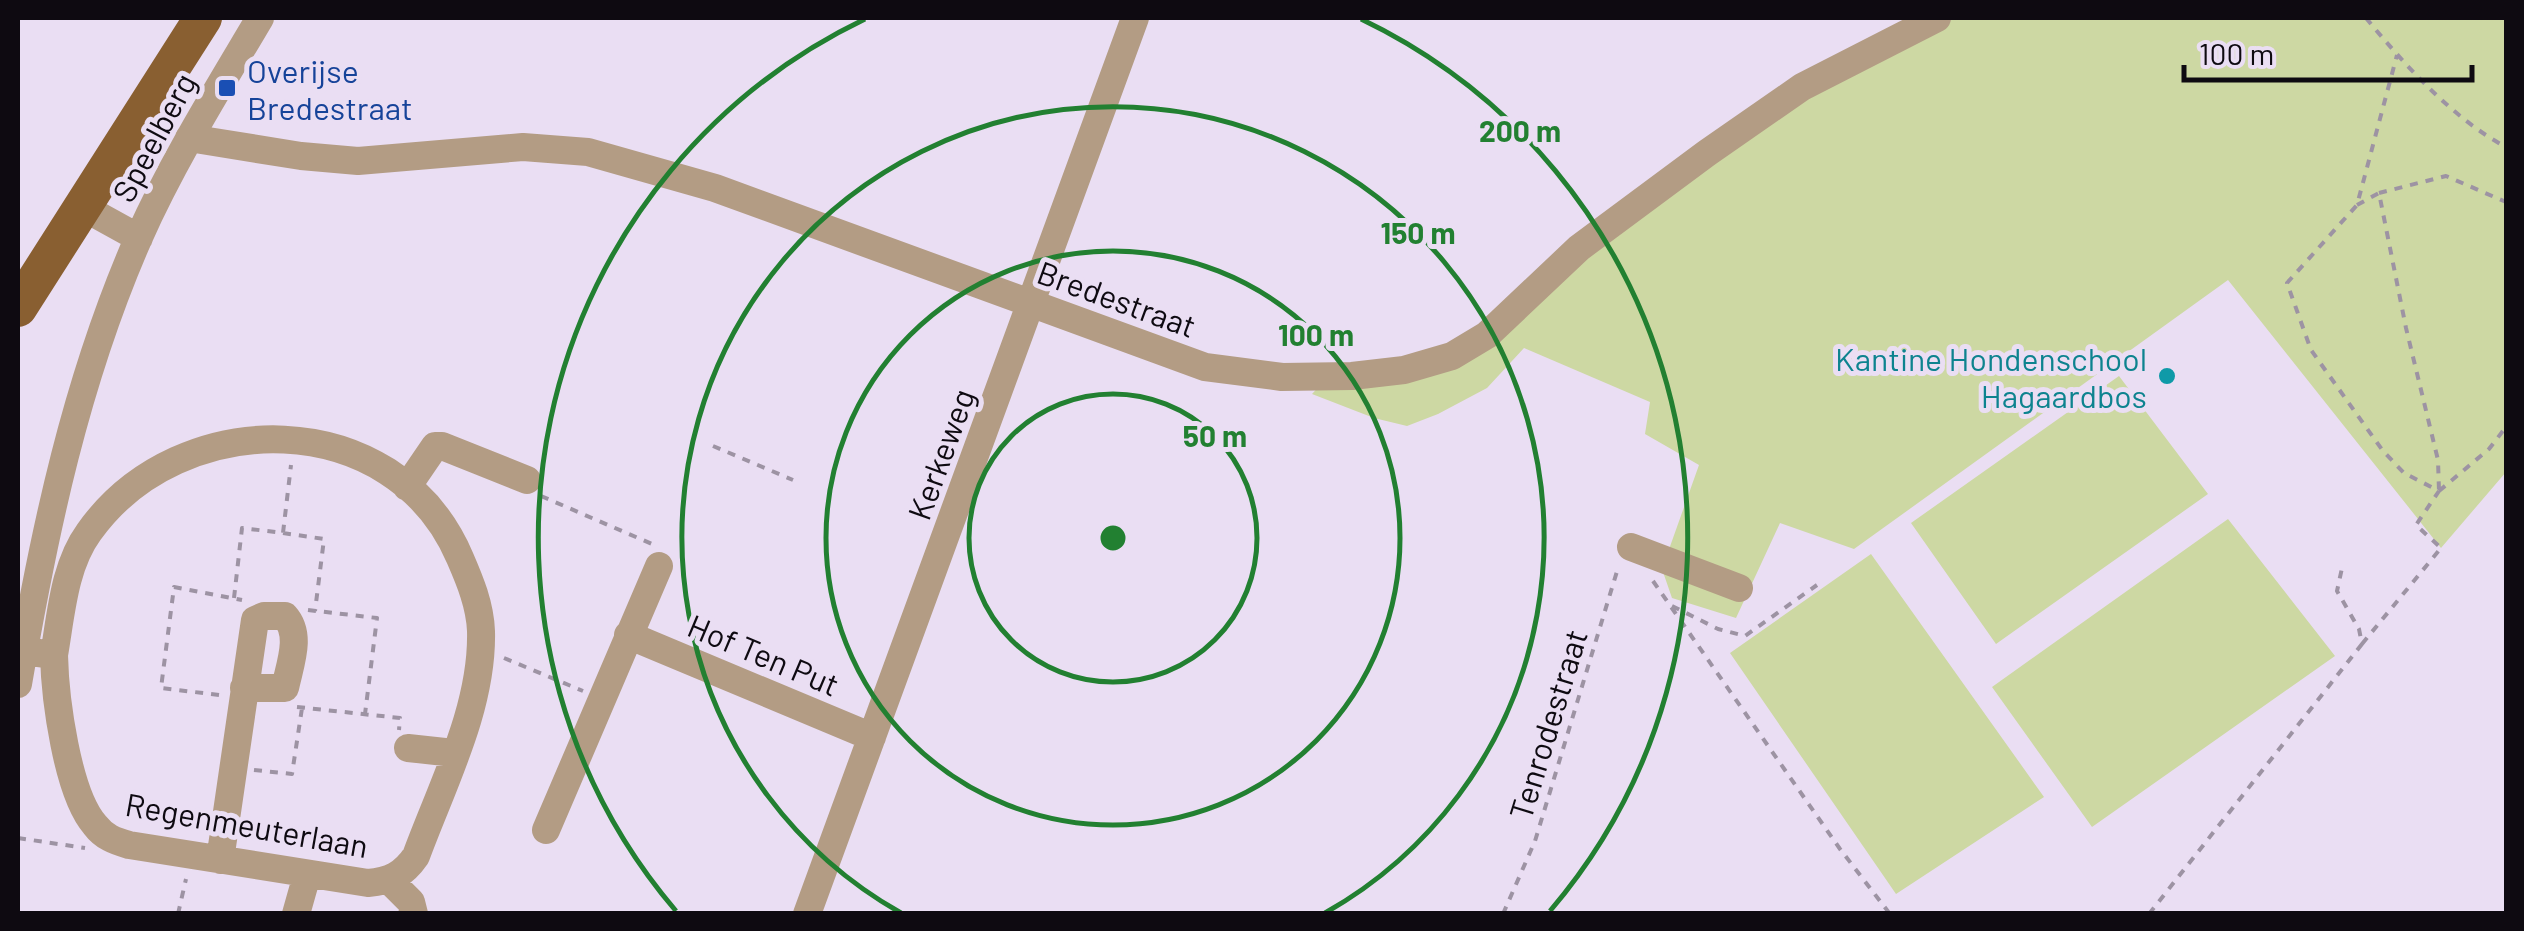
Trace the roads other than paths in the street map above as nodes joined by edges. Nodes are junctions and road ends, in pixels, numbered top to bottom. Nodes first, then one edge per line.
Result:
1 (202, 18) edge
2 (260, 18) edge
3 (1136, 18) edge
4 (1937, 18) edge
5 (189, 138) junction
6 (81, 206) junction
7 (139, 238) junction
8 (1032, 305) junction
9 (18, 308) edge
10 (528, 480) road end
11 (407, 487) junction
12 (1631, 547) road end
13 (656, 556) road end
14 (1739, 588) dead end
15 (29, 619) junction
16 (59, 625) junction
17 (628, 636) junction
18 (23, 652) junction
19 (54, 656) junction
20 (18, 684) edge
21 (244, 692) junction
22 (872, 737) junction
23 (408, 748) road end
24 (454, 753) junction
25 (546, 830) dead end
26 (206, 858) junction
27 (307, 874) junction
28 (390, 881) junction
29 (296, 914) edge
30 (414, 914) edge
31 (807, 914) edge

1 - 6 main road
2 - 5 street, Speelberg
3 - 8 street, Kerkeweg
4 - 8 street, Bredestraat
5 - 7 street, Speelberg
5 - 8 street, Bredestraat
6 - 7 street, Speelberg
6 - 9 main road
7 - 15 street, Speelberg
8 - 22 street, Kerkeweg
10 - 11 street
11 - 16 street, Regenmeuterlaan
11 - 24 street, Regenmeuterlaan
12 - 14 street
13 - 17 street
15 - 16 street
15 - 18 street, Speelberg
16 - 19 street, Regenmeuterlaan
17 - 22 street, Hof Ten Put
17 - 25 street
18 - 19 street
18 - 20 street, Speelberg
19 - 26 street, Regenmeuterlaan
21 - 21 street
21 - 26 street
22 - 31 street, Kerkeweg
23 - 24 street
24 - 28 street, Regenmeuterlaan
26 - 27 street, Regenmeuterlaan
27 - 28 street, Regenmeuterlaan
27 - 29 street
28 - 30 street

